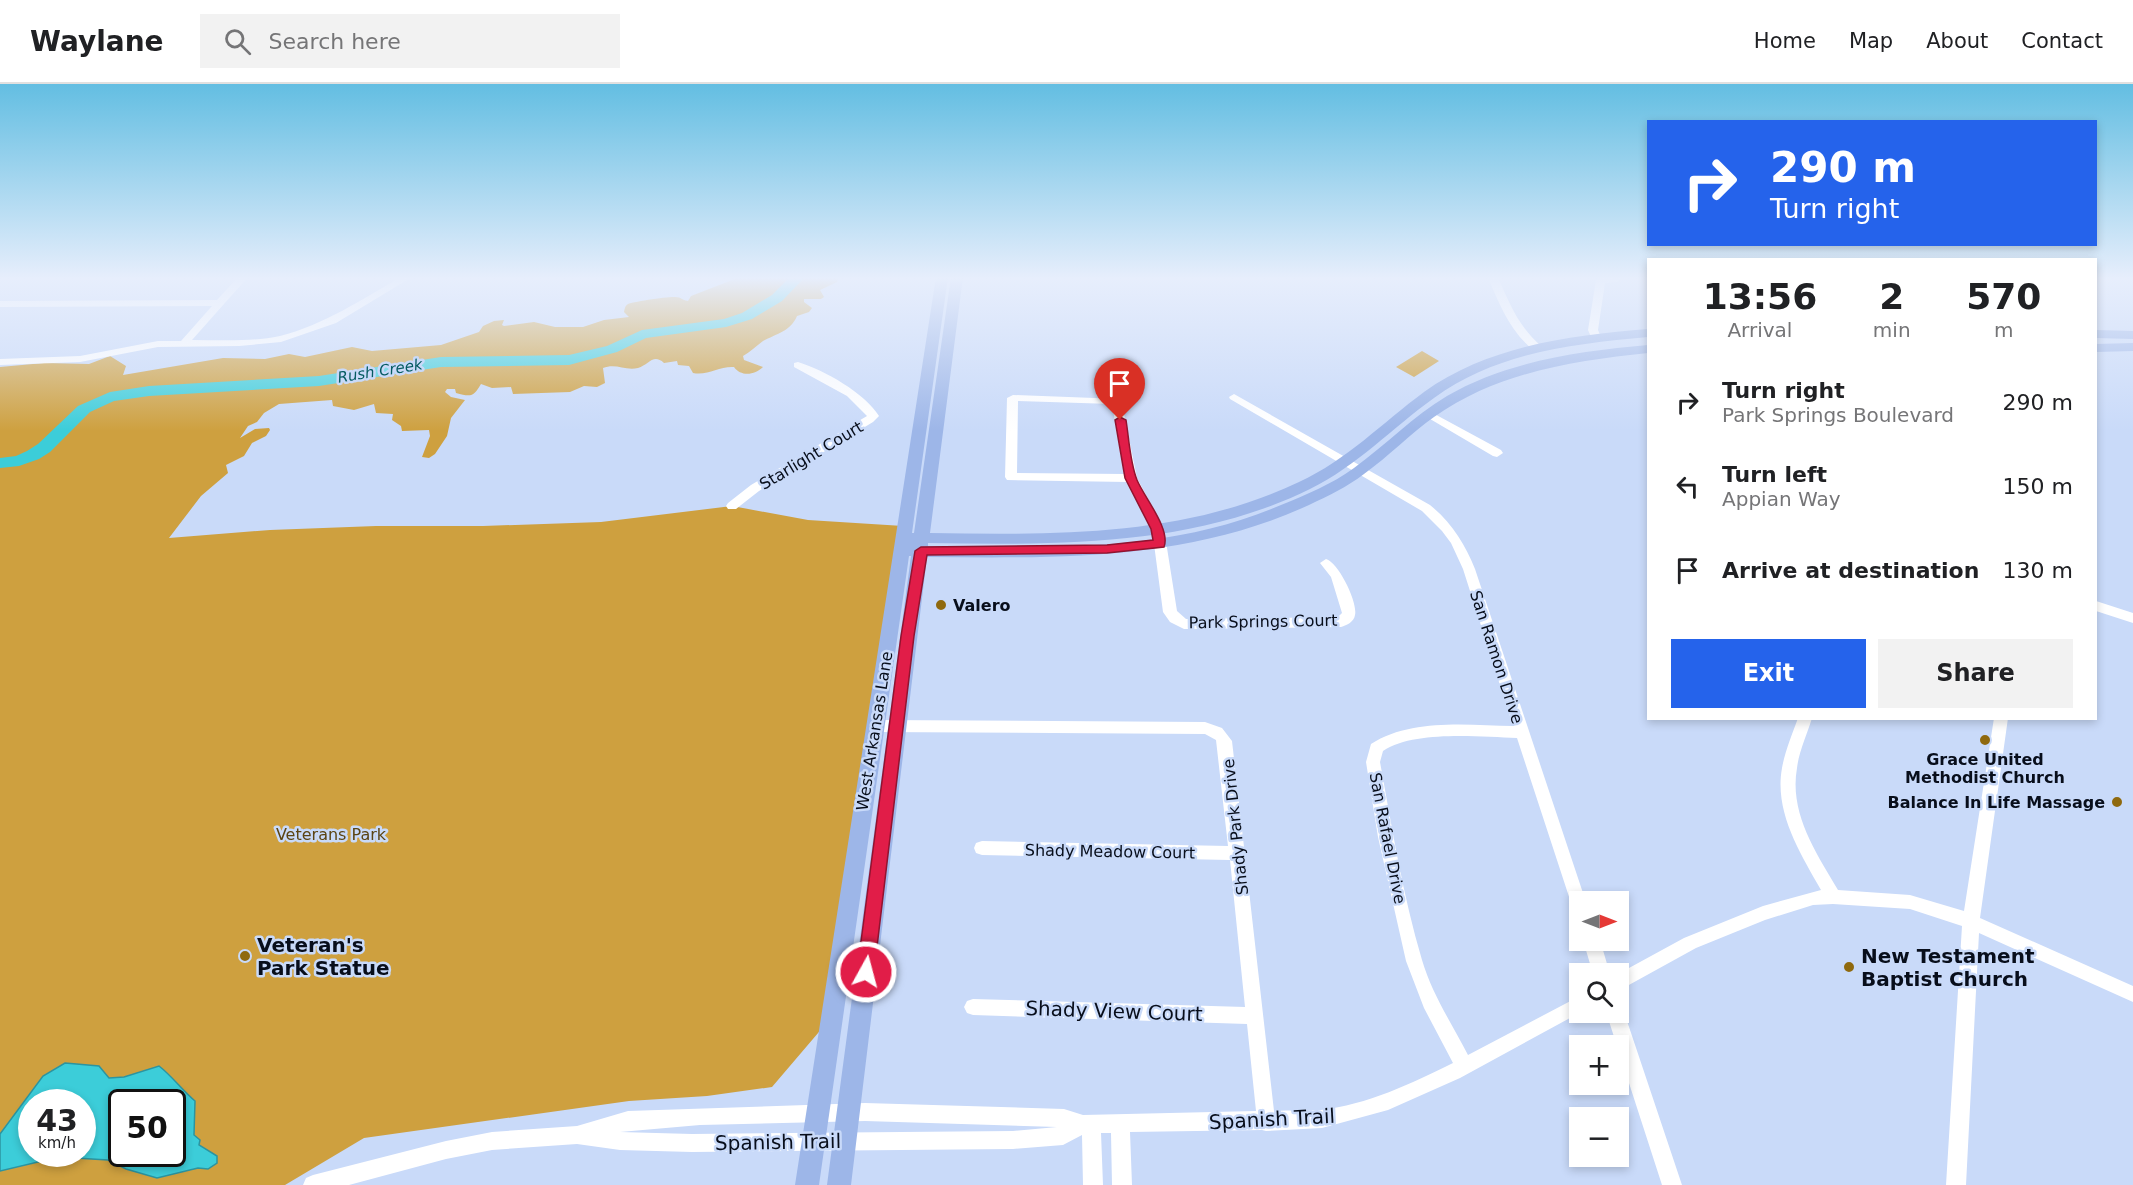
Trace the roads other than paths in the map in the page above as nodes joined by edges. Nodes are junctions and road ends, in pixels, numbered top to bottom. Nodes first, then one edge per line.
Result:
1 (197, 328) edge
2 (311, 328) edge
3 (934, 328) edge
4 (950, 328) edge
5 (1517, 328) edge
6 (1593, 328) edge
7 (1647, 333) edge
8 (2097, 334) edge
9 (2133, 335) edge
10 (1596, 337) junction
11 (1566, 341) junction
12 (185, 342) junction
13 (2133, 347) edge
14 (1537, 348) junction
15 (2097, 348) edge
16 (1647, 349) edge
17 (1560, 361) junction
18 (0, 362) edge
19 (798, 365) dead end
20 (1234, 397) dead end
21 (1429, 414) junction
22 (1497, 453) dead end
23 (1345, 461) junction
24 (1360, 469) junction
25 (1131, 478) junction
26 (732, 506) dead end
27 (1159, 536) junction
28 (901, 545) junction
29 (922, 545) junction
30 (1326, 564) dead end
31 (2097, 606) edge
32 (2133, 618) edge
33 (1804, 720) edge
34 (1998, 720) edge
35 (876, 726) junction
36 (896, 726) junction
37 (1521, 732) junction
38 (982, 848) dead end
39 (1238, 853) junction
40 (1575, 891) edge
41 (1833, 897) junction
42 (1971, 922) junction
43 (1629, 977) edge
44 (2133, 994) edge
45 (973, 1007) dead end
46 (1569, 1010) edge
47 (1255, 1016) junction
48 (1619, 1023) edge
49 (1464, 1065) junction
50 (817, 1113) junction
51 (848, 1113) junction
52 (1266, 1122) junction
53 (1087, 1124) junction
54 (1120, 1124) junction
55 (577, 1135) junction
56 (813, 1142) junction
57 (844, 1142) junction
58 (313, 1185) edge
59 (807, 1185) edge
60 (838, 1185) edge
61 (1093, 1185) edge
62 (1122, 1185) edge
63 (1672, 1185) edge
64 (1956, 1185) edge

1 - 12 street
2 - 12 street
3 - 28 main road, West Arkansas Lane
4 - 29 main road, West Arkansas Lane
5 - 14 street
6 - 10 street
7 - 10 main road
8 - 9 main road
10 - 11 main road
11 - 14 main road
11 - 17 main road
12 - 18 street
13 - 15 main road
14 - 23 main road
16 - 17 main road
17 - 21 main road
19 - 26 street, Starlight Court
20 - 23 street, San Ramon Drive
21 - 22 street
21 - 24 main road
23 - 24 street, San Ramon Drive
23 - 27 main road
24 - 27 main road
24 - 37 street, San Ramon Drive
25 - 25 street
25 - 27 street
27 - 29 main road
27 - 30 street, Park Springs Court
28 - 29 main road
28 - 35 main road, West Arkansas Lane
29 - 36 main road, West Arkansas Lane
31 - 32 street
33 - 41 street
34 - 42 street
35 - 36 street, Shady Park Drive
35 - 50 main road, West Arkansas Lane
36 - 39 street, Shady Park Drive
36 - 51 main road, West Arkansas Lane
37 - 40 street, San Ramon Drive
37 - 49 street, San Rafael Drive
38 - 39 street, Shady Meadow Court
39 - 47 street, Shady Park Drive
41 - 42 street
41 - 43 street
42 - 44 street
42 - 64 street
45 - 47 street, Shady View Court
46 - 49 street, Spanish Trail
47 - 52 street, Shady Park Drive
48 - 63 street
49 - 52 street, Spanish Trail
50 - 51 street, Spanish Trail
50 - 55 street, Spanish Trail
50 - 56 main road, West Arkansas Lane
51 - 53 street, Spanish Trail
51 - 57 main road, West Arkansas Lane
52 - 54 street, Spanish Trail
53 - 54 street, Spanish Trail
53 - 57 street, Spanish Trail
53 - 61 street
54 - 62 street
55 - 56 street, Spanish Trail
55 - 58 street, Spanish Trail
56 - 57 street, Spanish Trail
56 - 59 main road, West Arkansas Lane
57 - 60 main road, West Arkansas Lane

